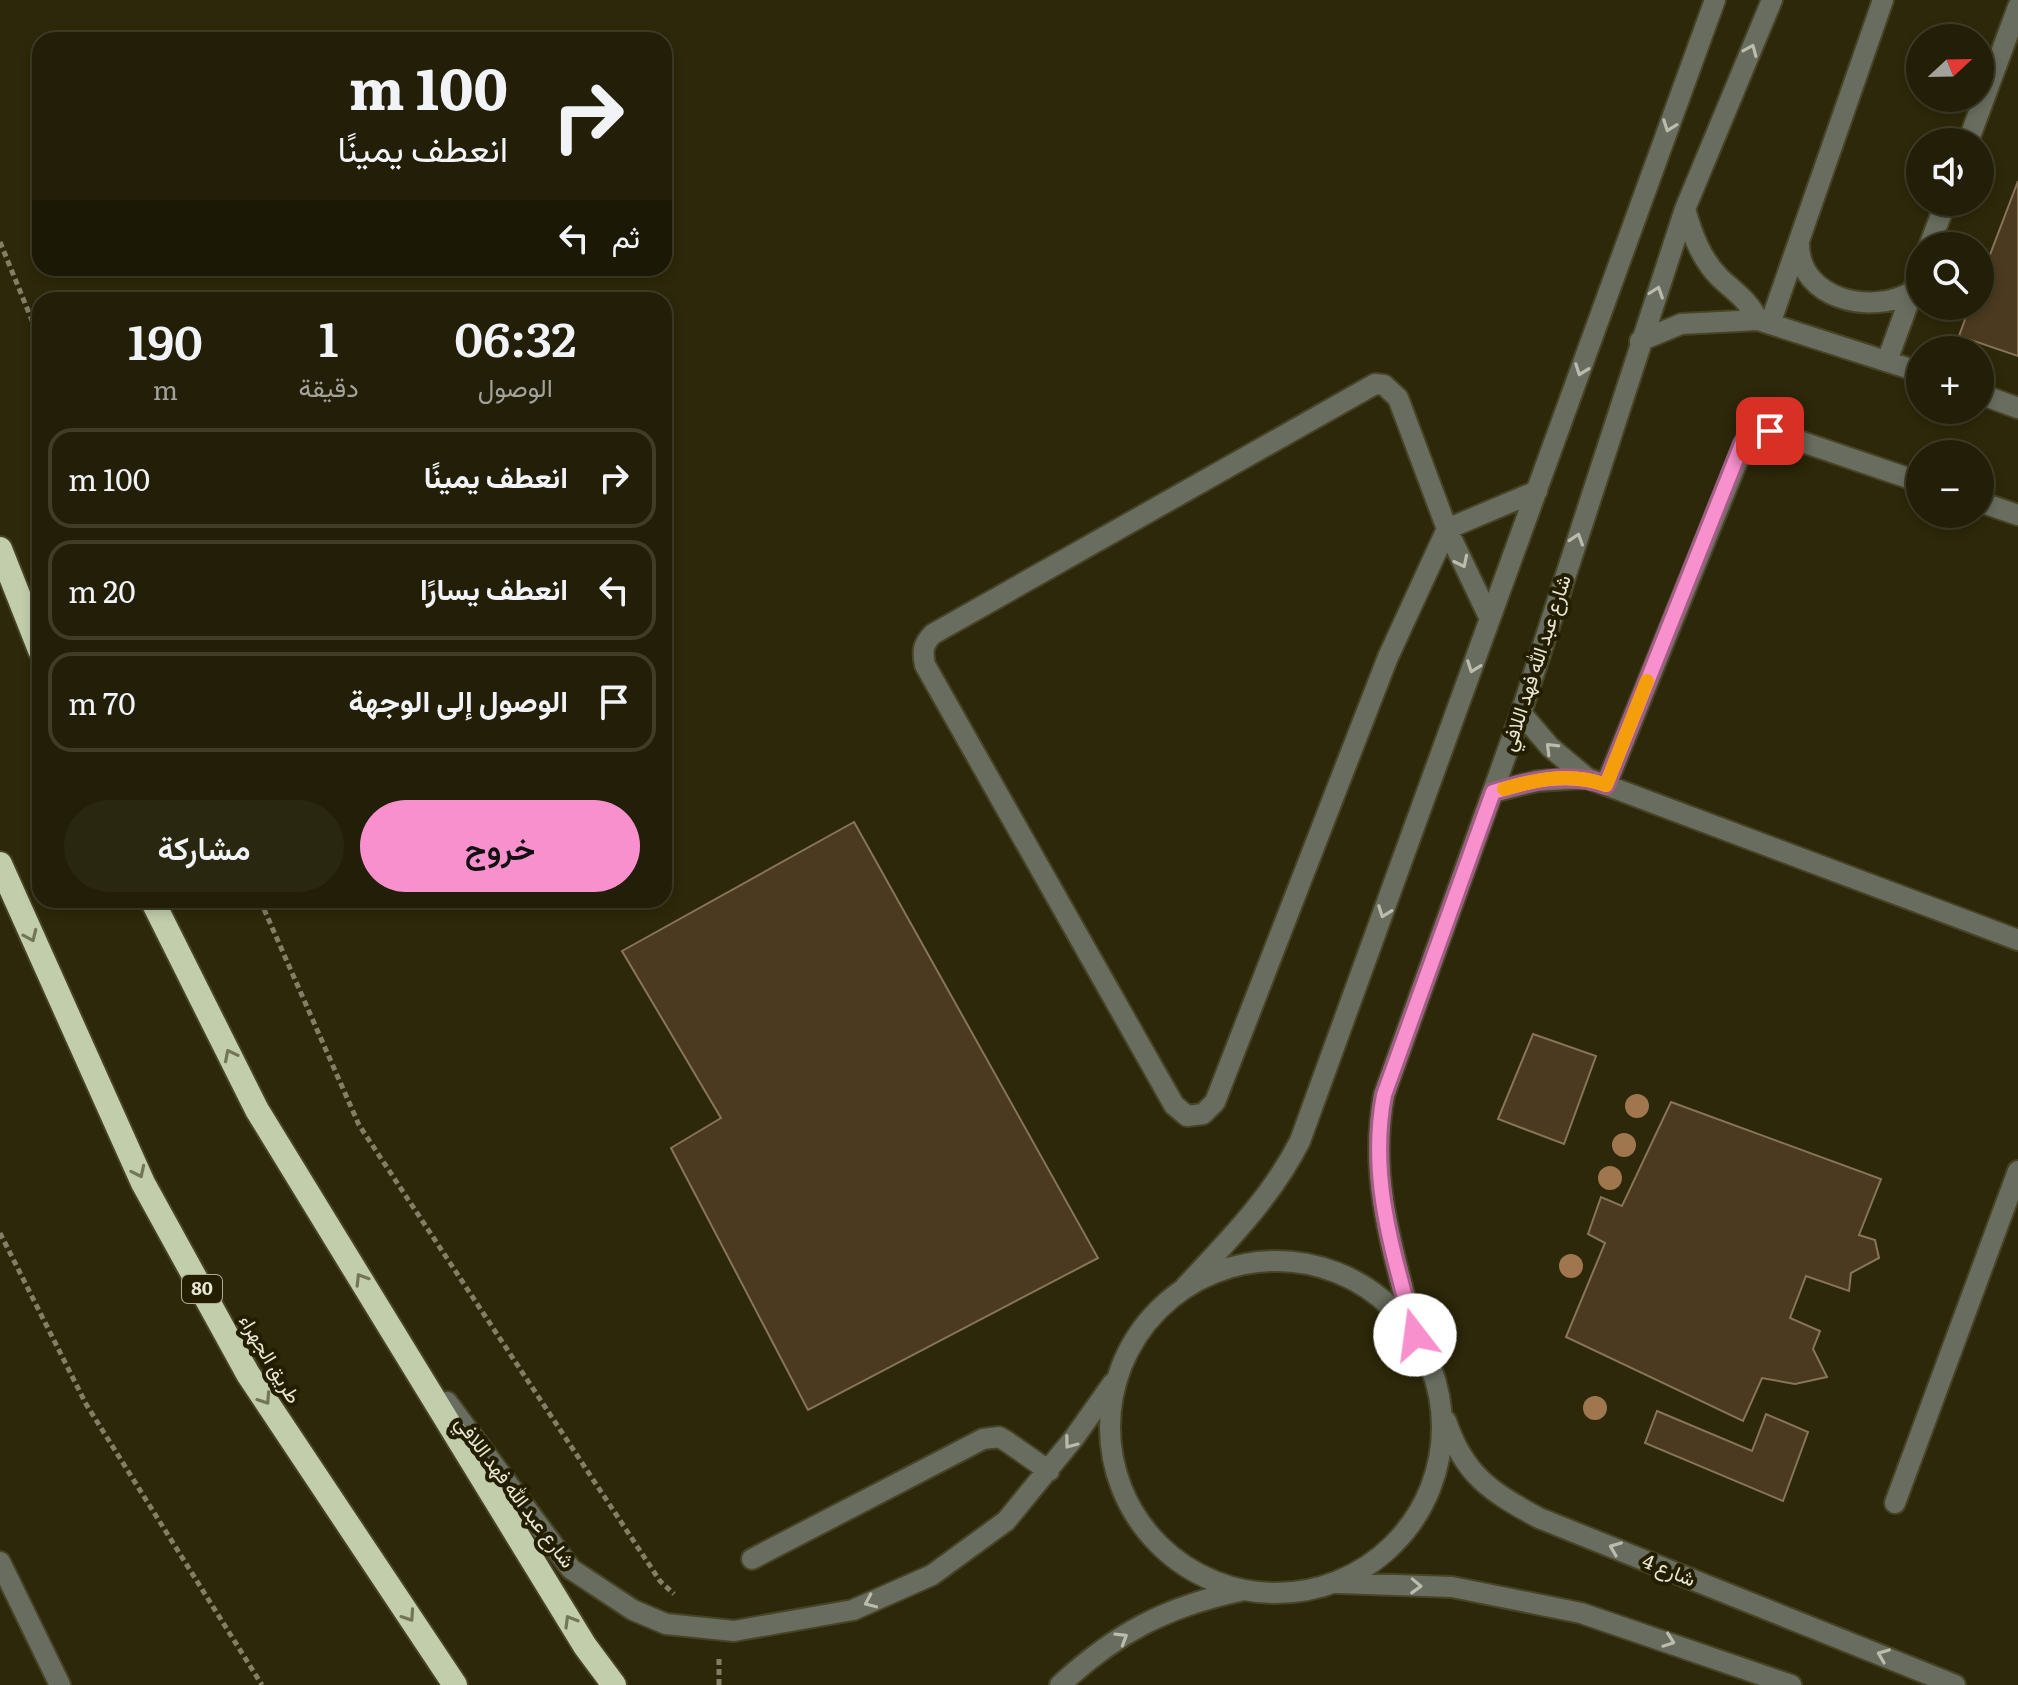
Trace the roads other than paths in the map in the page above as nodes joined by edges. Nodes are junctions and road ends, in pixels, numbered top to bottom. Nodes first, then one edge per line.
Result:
1 (1715, 0) edge
2 (1772, 0) edge
3 (1883, 0) edge
4 (2018, 7) edge
5 (1973, 128) edge
6 (1685, 209) junction
7 (1799, 240) junction
8 (1906, 295) edge
9 (1906, 310) edge
10 (1764, 322) junction
11 (1640, 341) junction
12 (1887, 361) junction
13 (1906, 367) edge
14 (1994, 399) edge
15 (2018, 408) edge
16 (1906, 477) edge
17 (1537, 491) junction
18 (1994, 507) edge
19 (2018, 515) edge
20 (1447, 529) junction
21 (0, 549) edge
22 (1490, 619) junction
23 (32, 630) edge
24 (1521, 713) junction
25 (1596, 781) junction
26 (1493, 792) junction
27 (0, 864) edge
28 (156, 908) edge
29 (2018, 940) edge
30 (2018, 1174) edge
31 (1185, 1287) junction
32 (382, 1314) junction
33 (1415, 1335) junction
34 (1116, 1380) junction
35 (1440, 1394) junction
36 (1049, 1471) junction
37 (1895, 1503) dead end
38 (752, 1559) dead end
39 (0, 1562) edge
40 (1338, 1583) junction
41 (1240, 1591) junction
42 (60, 1685) edge
43 (455, 1685) edge
44 (614, 1685) edge
45 (1060, 1685) edge
46 (1791, 1685) edge
47 (1955, 1685) edge

1 -> 17 street
6 -> 2 street, شارع عبد الله فهد اللافي
3 - 7 street
4 - 5 street
6 - 10 street
11 -> 6 street, شارع عبد الله فهد اللافي
7 - 8 street
7 - 10 street
9 - 12 street
10 - 11 street
10 - 12 street
24 -> 11 street, شارع عبد الله فهد اللافي
12 - 13 street
14 - 15 street
16 - 25 street
17 - 20 street
17 - 22 street
18 - 19 street
20 - 20 street
20 -> 22 street
21 - 23 highway
22 -> 31 street
25 -> 24 street
24 - 26 street, شارع عبد الله فهد اللافي
25 - 26 street
25 - 29 street
26 - 33 street, شارع عبد الله فهد اللافي
27 -> 43 highway, طريق الجهراء / 80
32 -> 28 highway
30 - 37 street
31 - 33 street
31 - 34 street
36 -> 32 street, شارع عبد الله فهد اللافي
44 -> 32 highway
33 - 35 street, شارع 4
34 -> 36 street, شارع عبد الله فهد اللافي
34 - 41 street
35 - 40 street
47 -> 35 street, شارع 4
36 - 38 street
39 - 42 street
40 - 41 street
40 -> 46 street
45 -> 41 street

